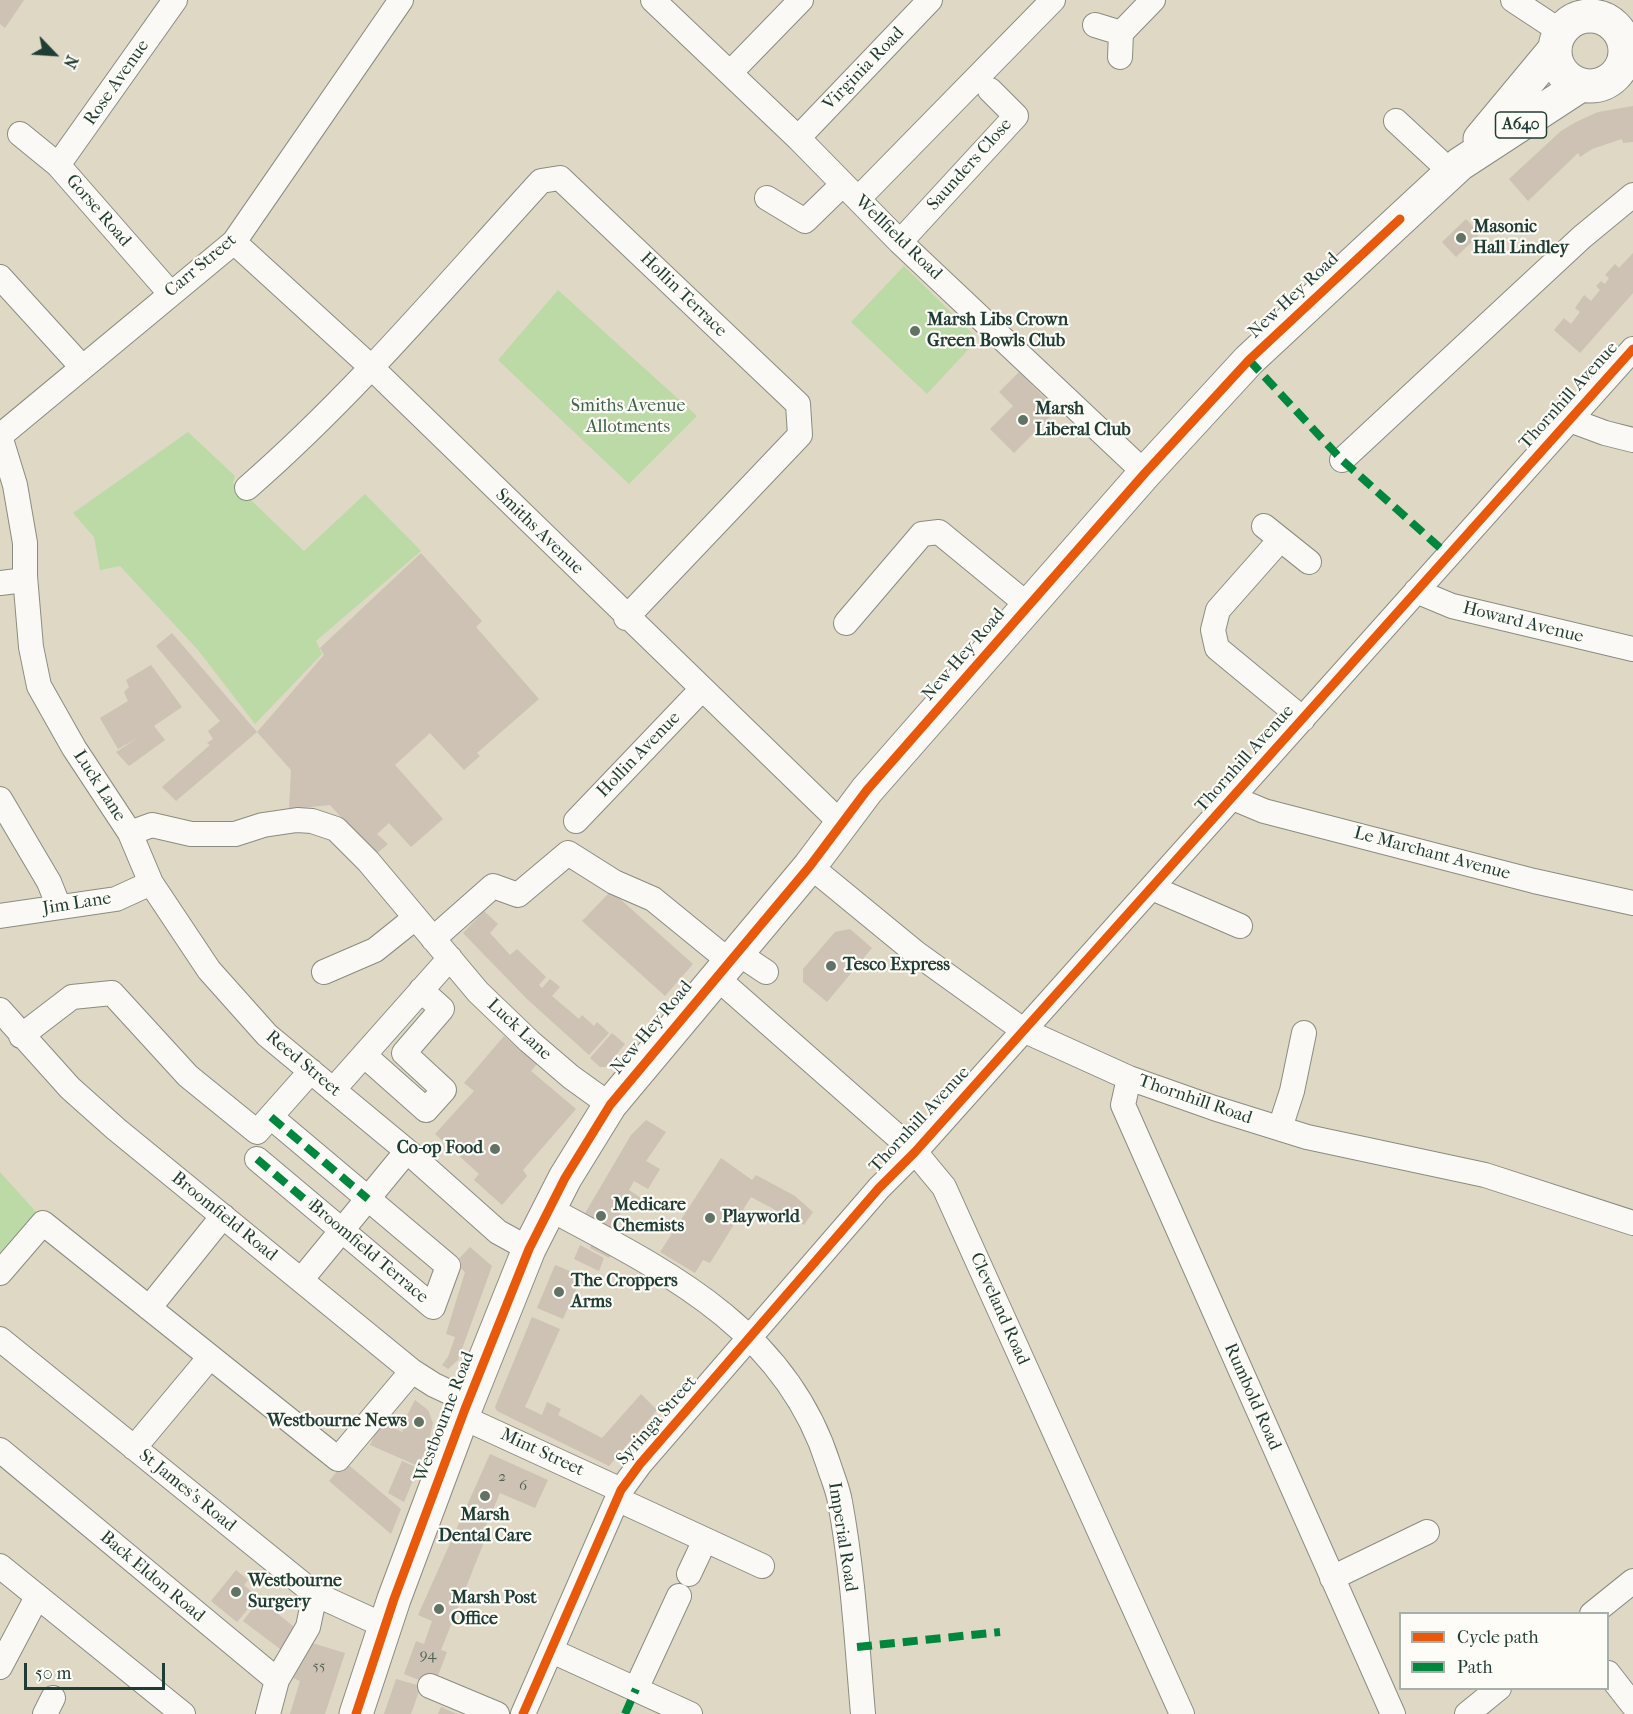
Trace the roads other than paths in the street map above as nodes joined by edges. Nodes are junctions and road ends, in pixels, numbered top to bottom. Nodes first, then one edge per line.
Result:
1 (175, 0) edge
2 (401, 0) edge
3 (801, 0) edge
4 (930, 0) edge
5 (1053, 0) edge
6 (1153, 0) edge
7 (1513, 0) edge
8 (657, 1) edge
9 (1603, 8) edge
10 (1095, 25) dead end
11 (1121, 33) junction
12 (1557, 41) junction
13 (1627, 48) edge
14 (1120, 57) dead end
15 (730, 73) junction
16 (1581, 85) junction
17 (990, 90) dead end
18 (1396, 121) dead end
19 (20, 134) dead end
20 (798, 138) junction
21 (58, 165) junction
22 (1455, 168) junction
23 (851, 191) junction
24 (1633, 195) edge
25 (767, 198) dead end
26 (234, 242) junction
27 (900, 242) junction
28 (0, 277) edge
29 (170, 293) junction
30 (1633, 349) edge
31 (82, 367) junction
32 (370, 367) junction
33 (1570, 420) junction
34 (0, 436) edge
35 (1633, 440) edge
36 (1342, 460) dead end
37 (1145, 473) junction
38 (247, 488) dead end
39 (1309, 562) dead end
40 (25, 580) junction
41 (0, 582) edge
42 (1416, 591) junction
43 (1029, 606) junction
44 (626, 618) junction
45 (846, 623) dead end
46 (1633, 649) edge
47 (702, 689) junction
48 (1303, 719) junction
49 (1233, 798) junction
50 (0, 799) edge
51 (576, 821) dead end
52 (842, 824) junction
53 (130, 833) junction
54 (810, 866) junction
55 (151, 883) junction
56 (1152, 888) junction
57 (1633, 903) edge
58 (59, 907) junction
59 (0, 916) edge
60 (415, 918) junction
61 (1240, 926) dead end
62 (434, 939) junction
63 (450, 958) junction
64 (727, 963) junction
65 (324, 972) dead end
66 (766, 972) dead end
67 (421, 990) junction
68 (0, 1010) edge
69 (1023, 1030) junction
70 (1304, 1033) dead end
71 (21, 1036) junction
72 (404, 1053) junction
73 (364, 1055) junction
74 (311, 1071) junction
75 (386, 1075) junction
76 (1129, 1078) junction
77 (333, 1090) junction
78 (610, 1104) junction
79 (264, 1124) junction
80 (1280, 1128) junction
81 (586, 1141) joint
82 (407, 1151) junction
83 (915, 1152) junction
84 (257, 1159) dead end
85 (879, 1188) joint
86 (368, 1198) junction
87 (548, 1208) junction
88 (223, 1216) junction
89 (1633, 1222) edge
90 (342, 1231) junction
91 (529, 1249) junction
92 (0, 1273) edge
93 (301, 1280) junction
94 (149, 1308) junction
95 (751, 1337) junction
96 (0, 1340) edge
97 (210, 1357) junction
98 (412, 1371) junction
99 (465, 1409) junction
100 (134, 1448) junction
101 (0, 1450) edge
102 (619, 1494) junction
103 (1427, 1532) dead end
104 (705, 1540) junction
105 (0, 1566) edge
106 (762, 1566) dead end
107 (689, 1574) dead end
108 (1332, 1578) junction
109 (1633, 1581) edge
110 (315, 1594) junction
111 (679, 1596) dead end
112 (37, 1597) junction
113 (1594, 1612) edge
114 (385, 1626) junction
115 (552, 1651) junction
116 (0, 1667) edge
117 (1609, 1674) edge
118 (277, 1680) junction
119 (430, 1686) dead end
120 (636, 1689) junction
121 (1498, 1690) edge
122 (1633, 1705) edge
123 (183, 1714) edge
124 (268, 1714) edge
125 (356, 1714) edge
126 (498, 1714) edge
127 (523, 1714) edge
128 (690, 1714) edge
129 (863, 1714) edge
130 (1182, 1714) edge
131 (1393, 1714) edge
132 (1467, 1714) edge

1 - 21 street, Rose Avenue
2 - 26 street, Carr Street
3 - 15 street
4 - 20 street, Virginia Road
5 - 23 street
6 - 11 street
7 - 12 street
8 - 15 street, Wellfield Road
9 - 12 highway, A640
9 - 13 highway, A640
10 - 11 street
11 - 14 street
12 - 16 highway
12 - 22 highway, New Hey Road / A640
13 - 16 highway, A640
15 - 20 street, Wellfield Road
16 - 22 highway, New Hey Road / A640
17 - 27 street, Saunders Close
18 - 22 street
19 - 21 street, Gorse Road
20 - 23 street, Wellfield Road
21 - 29 street, Gorse Road
22 - 37 highway, New Hey Road / A640
23 - 25 street
23 - 27 street, Wellfield Road
24 - 36 street
26 - 29 street, Carr Street
26 - 32 street, Smiths Avenue
27 - 37 street, Wellfield Road
28 - 31 street
29 - 31 street, Carr Street
30 - 33 street, Thornhill Avenue
31 - 34 street, Carr Street
32 - 38 street
32 - 44 street, Smiths Avenue
32 - 44 street, Hollin Terrace
33 - 35 street
33 - 42 street, Thornhill Avenue
34 - 40 street, Luck Lane
37 - 43 highway, New Hey Road / A640
39 - 48 street
40 - 41 street
40 - 53 street, Luck Lane
42 - 46 street, Howard Avenue
42 - 48 street, Thornhill Avenue
43 - 45 street
43 - 52 highway, New Hey Road / A640
44 - 47 street, Smiths Avenue
47 - 51 street, Hollin Avenue
47 - 52 street, Smiths Avenue
48 - 49 street, Thornhill Avenue
49 - 56 street, Thornhill Avenue
49 - 57 street, Le Marchant Avenue
50 - 58 street
52 - 54 highway, New Hey Road / A640
53 - 55 street, Reed Street
53 - 60 street, Luck Lane
54 - 64 highway, New Hey Road / A640
54 - 69 street, Thornhill Road
55 - 58 street, Jim Lane
55 - 74 street, Reed Street
56 - 61 street
56 - 69 street, Thornhill Avenue
58 - 59 street, Jim Lane
60 - 62 street, Luck Lane
60 - 65 street
62 - 63 street, Luck Lane
62 - 64 street
63 - 67 street
63 - 78 street, Luck Lane
64 - 66 street
64 - 78 highway, New Hey Road / A640
64 - 83 street, Cleveland Road
67 - 72 street
67 - 73 street
68 - 71 street, Broomfield Road
69 - 76 street, Thornhill Road
69 - 83 street, Thornhill Avenue
70 - 80 street
71 - 79 street, Broomfield Terrace
71 - 88 street, Broomfield Road
72 - 75 street
72 - 75 street
73 - 75 street
73 - 77 street
74 - 77 street, Reed Street
74 - 79 street
76 - 80 street, Thornhill Road
76 - 108 street, Rumbold Road
77 - 82 street, Reed Street
78 - 81 highway, New Hey Road / A640
79 - 86 street, Broomfield Terrace
80 - 89 street, Thornhill Road
81 - 87 highway, Westbourne Road / A640
82 - 86 street
82 - 91 street, Reed Street
83 - 85 street, Thornhill Avenue
83 - 130 street, Cleveland Road
84 - 90 street, Broomfield Terrace
85 - 95 street, Syringa Street
86 - 90 street
86 - 90 street, Broomfield Terrace
87 - 91 highway, Westbourne Road / A640
87 - 95 street, Imperial Road
88 - 93 street, Broomfield Road
88 - 94 street
90 - 93 street
91 - 99 highway, Westbourne Road / A640
92 - 94 street
93 - 98 street, Broomfield Road
94 - 97 street
95 - 102 street, Syringa Street
95 - 129 street, Imperial Road
96 - 100 street, St James's Road
97 - 98 street
97 - 100 street
98 - 99 street, Broomfield Road
99 - 102 street, Mint Street
99 - 114 highway, Westbourne Road / A640
100 - 110 street, St James's Road
101 - 118 street, Back Eldon Road
102 - 104 street, Mint Street
102 - 115 street, Syringa Street
103 - 108 street
104 - 106 street, Mint Street
104 - 107 street
105 - 112 street
108 - 131 street, Rumbold Road
109 - 113 street
110 - 114 street, St James's Road
110 - 118 street
111 - 120 street
112 - 116 street
112 - 123 street
114 - 125 highway, Westbourne Road / A640
115 - 120 street
115 - 127 street, Syringa Street
117 - 122 street
118 - 124 street
119 - 126 street
120 - 128 street
121 - 132 street

